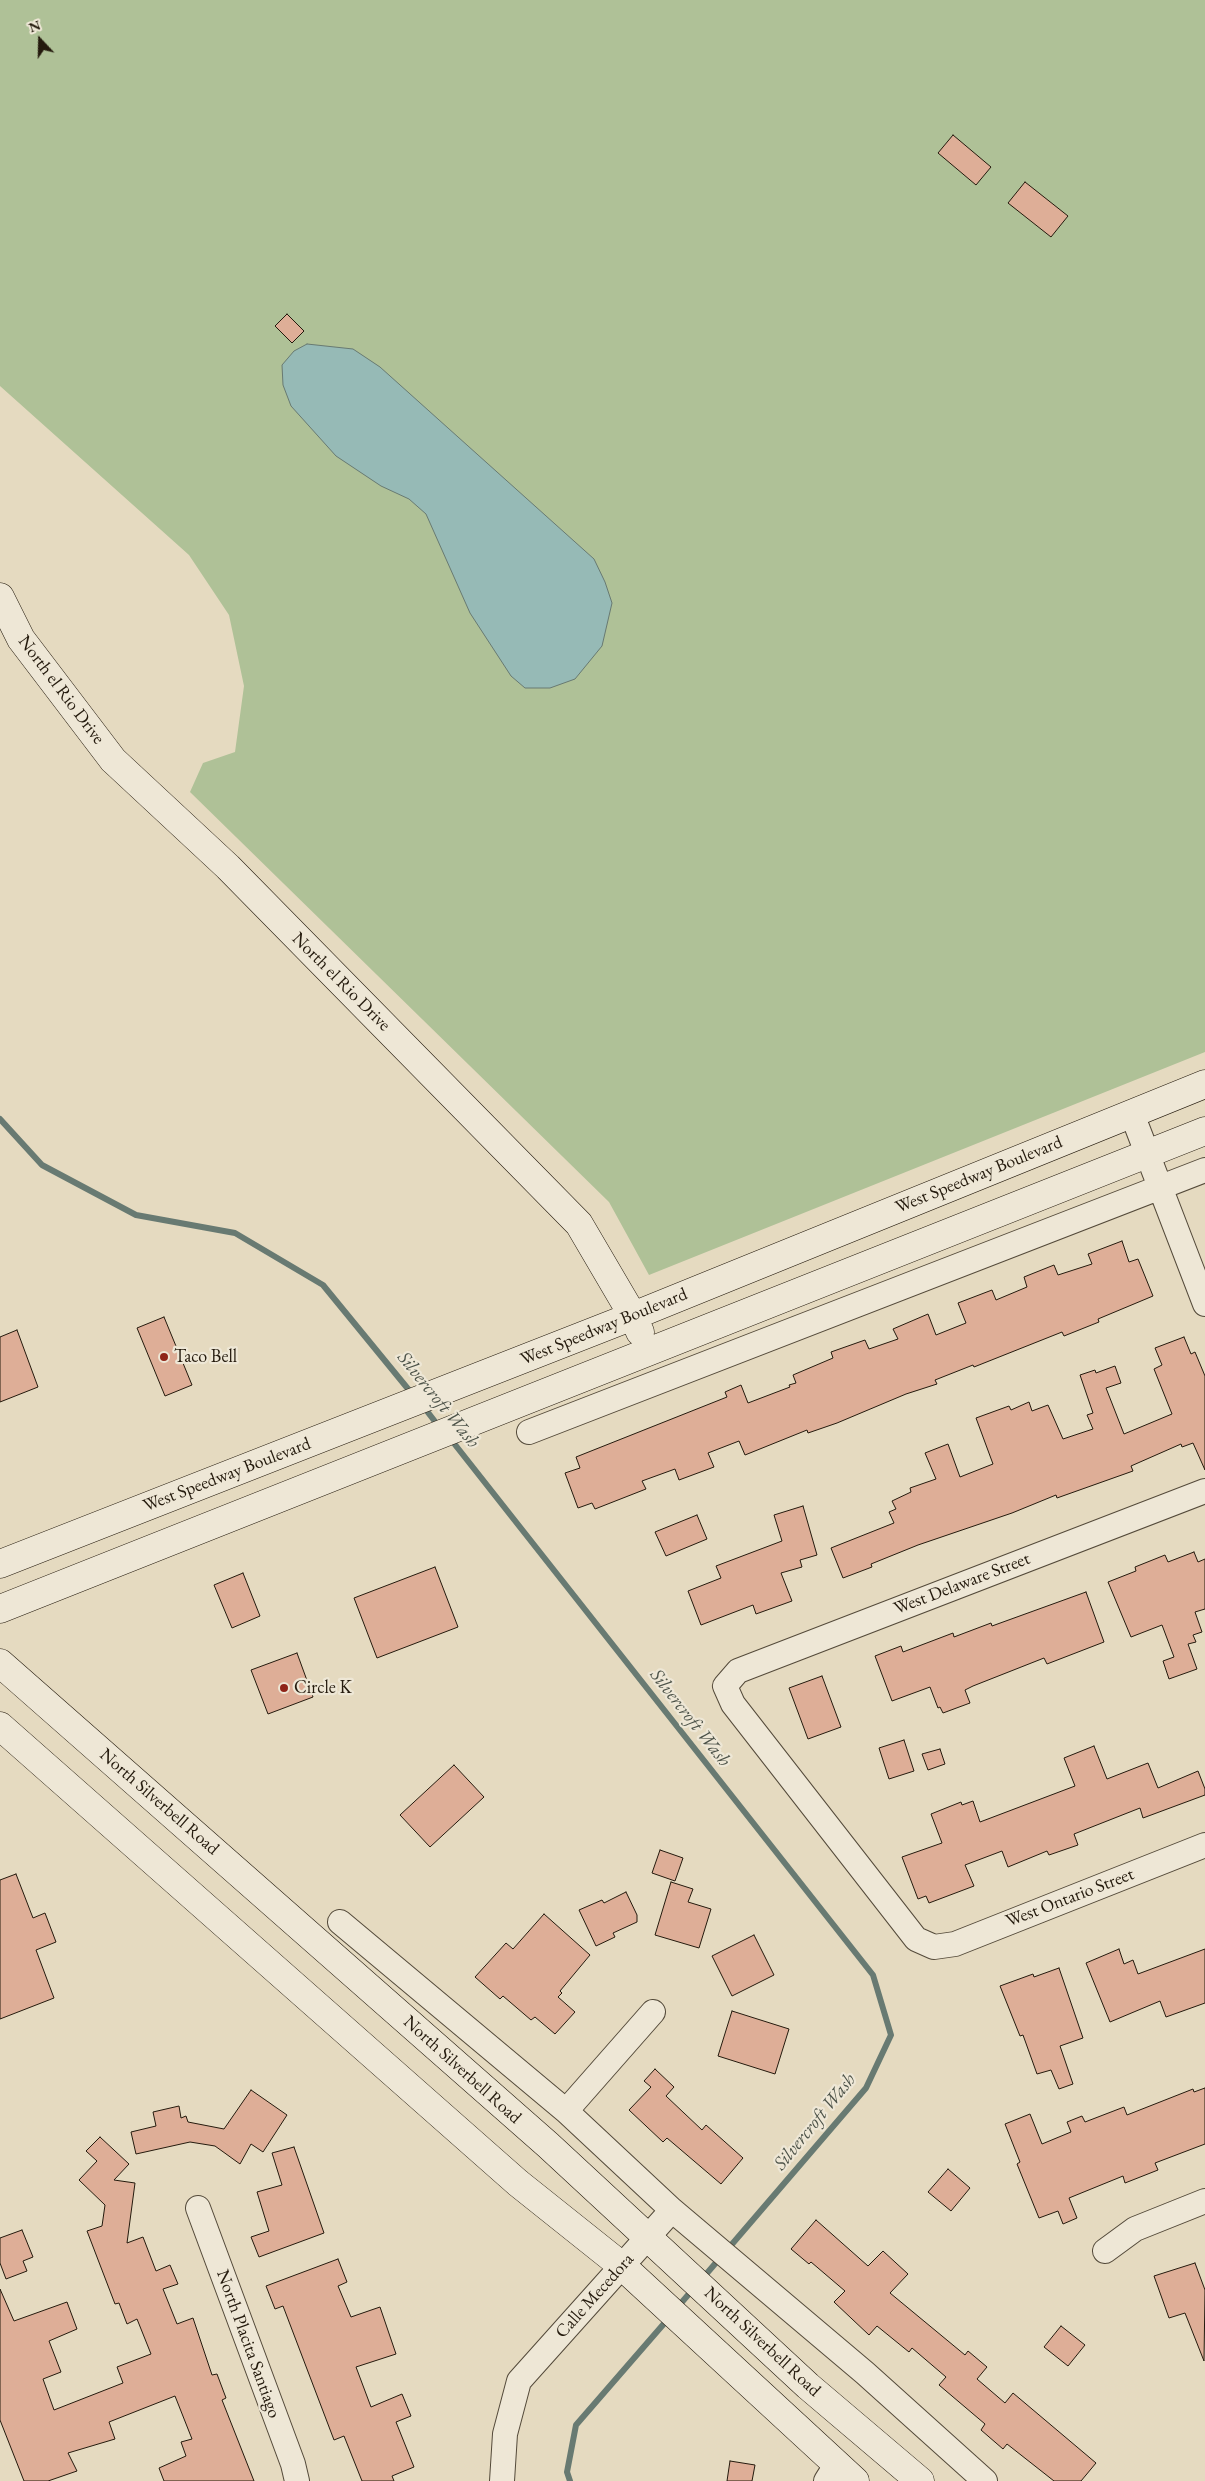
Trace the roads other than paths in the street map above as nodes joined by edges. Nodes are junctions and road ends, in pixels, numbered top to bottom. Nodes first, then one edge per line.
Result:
1 (0, 597) edge
2 (1205, 1084) edge
3 (1132, 1114) junction
4 (1205, 1131) edge
5 (1147, 1155) junction
6 (1205, 1170) edge
7 (1160, 1188) junction
8 (1205, 1304) edge
9 (633, 1316) junction
10 (648, 1353) junction
11 (660, 1382) junction
12 (529, 1432) dead end
13 (256, 1464) junction
14 (1205, 1491) edge
15 (273, 1501) junction
16 (0, 1564) edge
17 (0, 1609) edge
18 (0, 1663) edge
19 (0, 1726) edge
20 (1205, 1845) edge
21 (340, 1922) dead end
22 (934, 1947) joint
23 (654, 2012) dead end
24 (566, 2111) junction
25 (1205, 2201) edge
26 (198, 2208) dead end
27 (672, 2210) junction
28 (647, 2237) junction
29 (1105, 2250) dead end
30 (622, 2266) junction
31 (839, 2476) edge
32 (297, 2481) edge
33 (502, 2481) edge
34 (920, 2481) edge
35 (985, 2481) edge

1 - 9 main road, North el Rio Drive
2 - 3 main road, West Speedway Boulevard
3 - 5 street
3 - 9 main road, West Speedway Boulevard
4 - 5 main road
5 - 7 street
5 - 10 main road
6 - 7 street
7 - 8 street
7 - 11 street
9 - 10 main road, North el Rio Drive
9 - 13 main road, West Speedway Boulevard
10 - 11 street, North el Rio Drive
10 - 15 main road
11 - 12 street
13 - 15 main road
13 - 16 main road, West Speedway Boulevard
14 - 22 street, West Delaware Street
15 - 17 main road
18 - 28 main road, North Silverbell Road
19 - 30 main road
20 - 22 street, West Ontario Street
21 - 24 street, North Silverbell Road
23 - 24 street
24 - 27 street, North Silverbell Road
25 - 29 street
26 - 32 street, North Placita Santiago
27 - 28 street, Calle Mecedora
27 - 35 street, North Silverbell Road
28 - 30 street, Calle Mecedora
28 - 34 main road, North Silverbell Road
30 - 31 main road
30 - 33 street, Calle Mecedora

